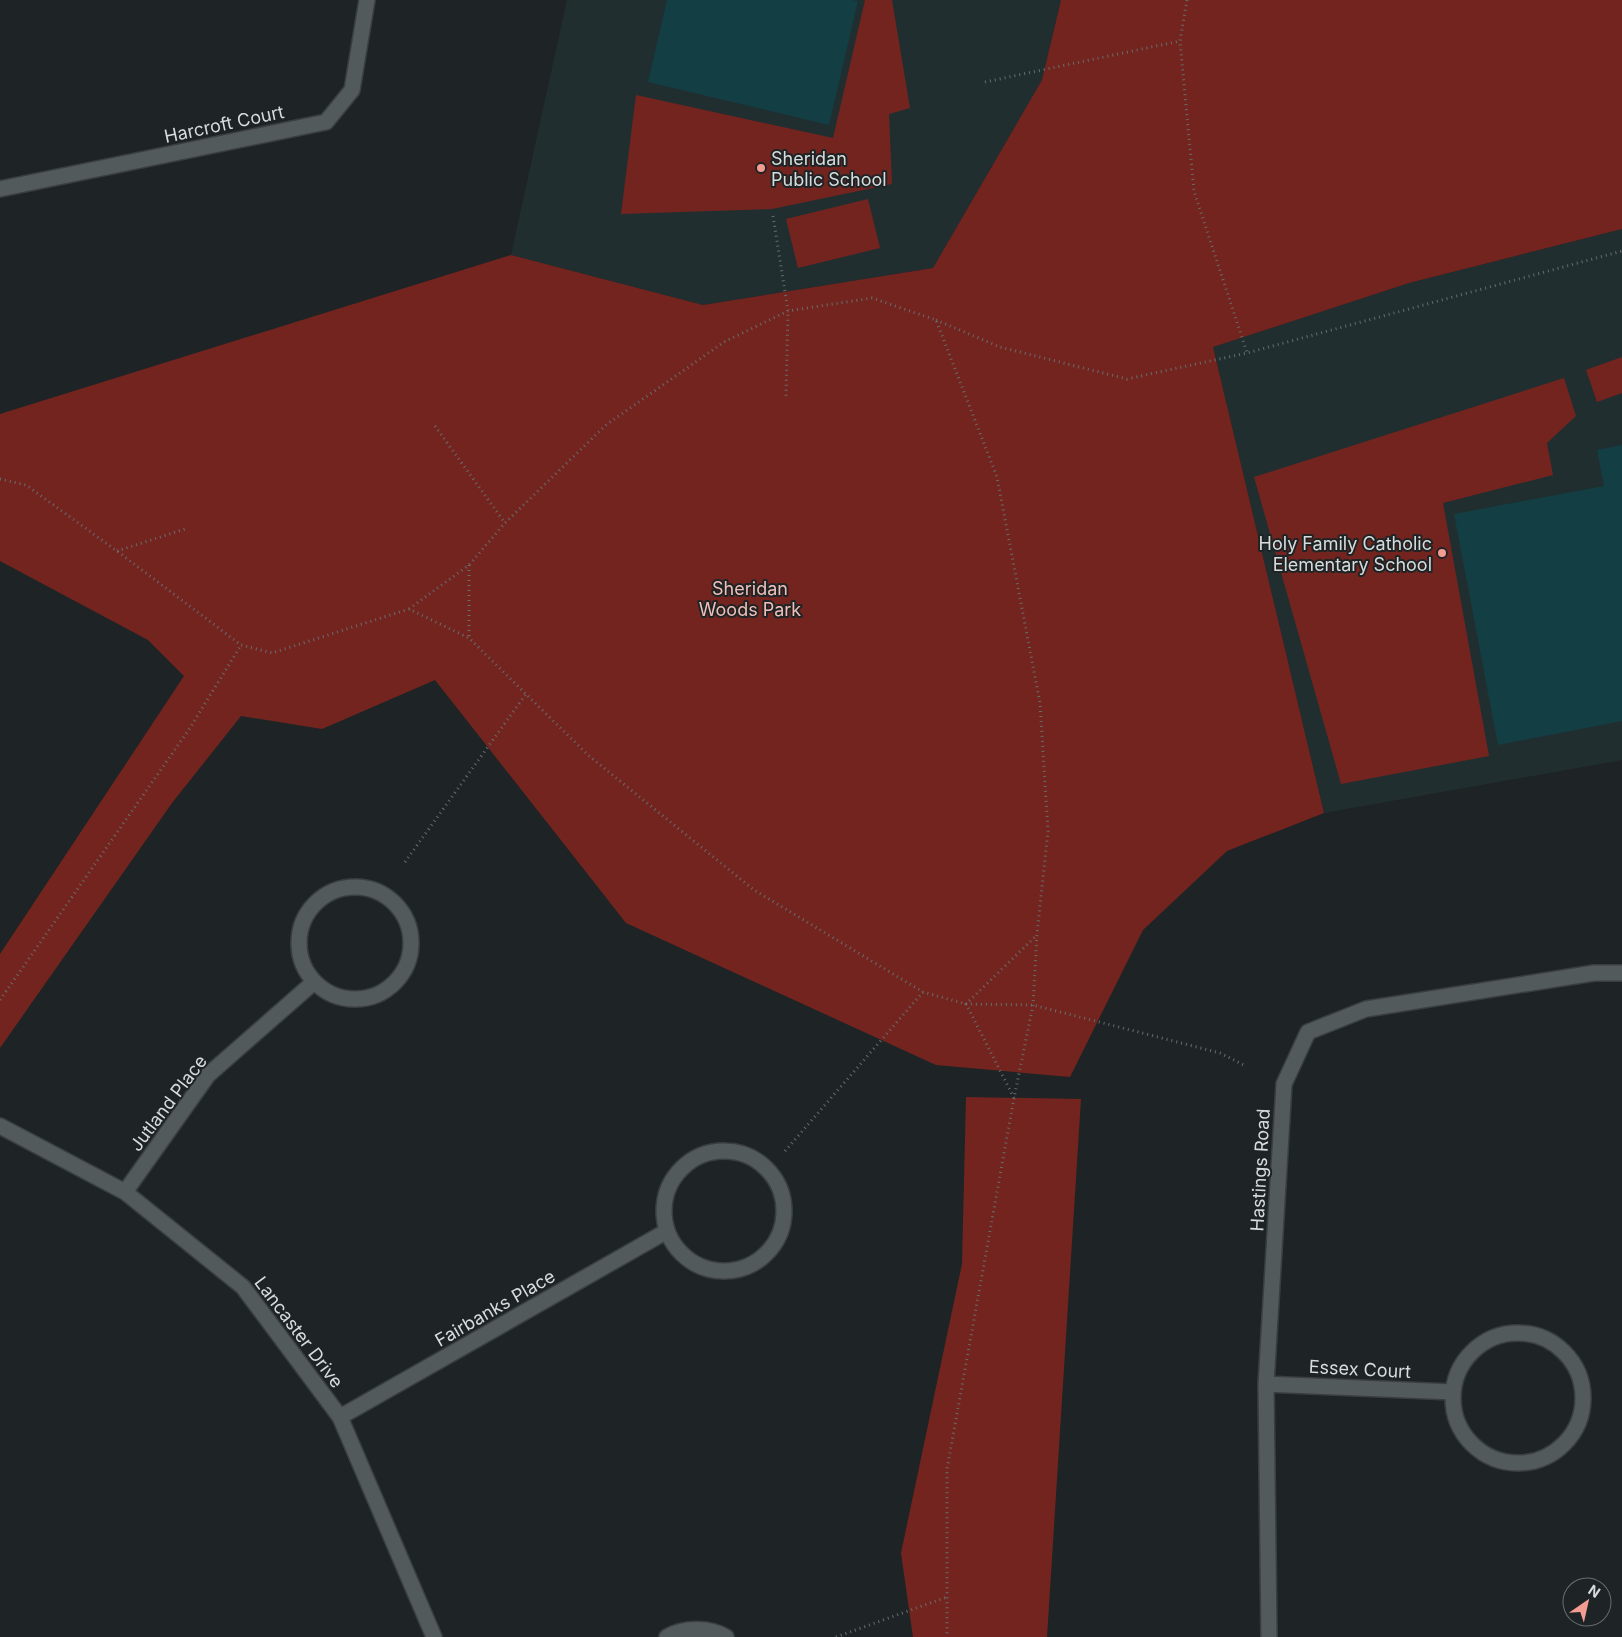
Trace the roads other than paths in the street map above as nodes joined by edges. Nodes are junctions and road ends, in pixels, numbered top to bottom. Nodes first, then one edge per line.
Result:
1 (367, 0) edge
2 (0, 189) edge
3 (1622, 973) edge
4 (314, 982) junction
5 (0, 1126) edge
6 (125, 1192) junction
7 (667, 1231) junction
8 (1266, 1384) junction
9 (1453, 1392) junction
10 (340, 1417) junction
11 (434, 1637) edge
12 (667, 1637) edge
13 (726, 1637) edge
14 (1269, 1637) edge

1 - 2 street, Harcroft Court
3 - 8 street, Hastings Road
4 - 4 street
4 - 6 street, Jutland Place
5 - 6 street, Lancaster Drive
6 - 10 street, Lancaster Drive
7 - 7 street
7 - 10 street, Fairbanks Place
8 - 9 street, Essex Court
8 - 14 street, Hastings Road
9 - 9 street
10 - 11 street, Lancaster Drive
12 - 13 street

